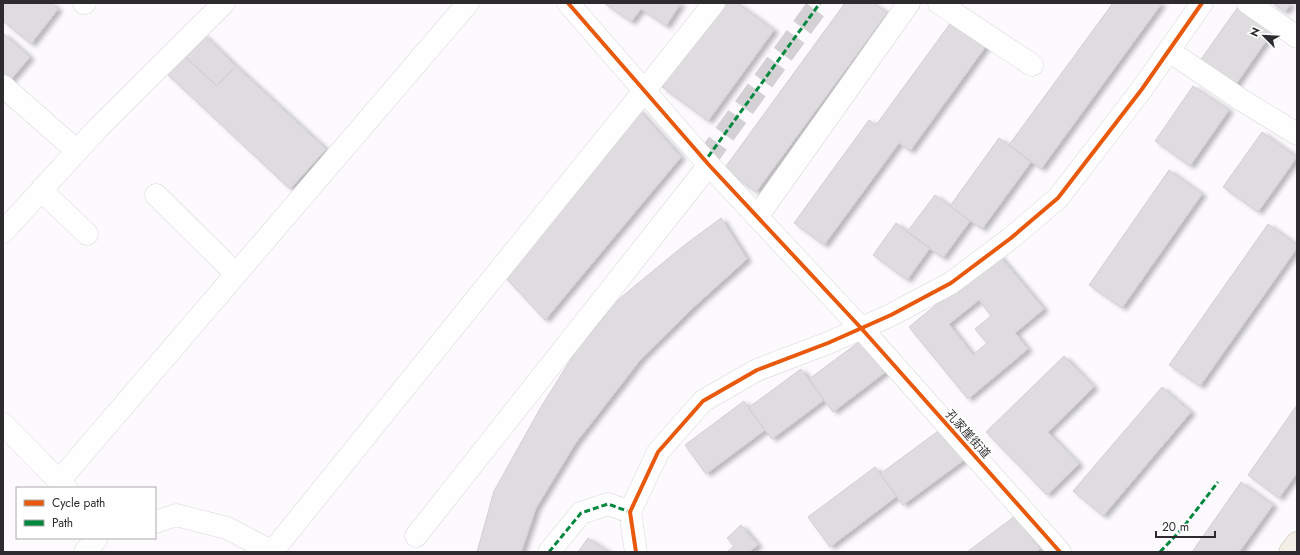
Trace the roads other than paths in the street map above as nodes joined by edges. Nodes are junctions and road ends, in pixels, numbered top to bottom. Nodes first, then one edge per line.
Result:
1 (224, 3) edge
2 (468, 3) edge
3 (568, 3) edge
4 (714, 3) edge
5 (909, 3) edge
6 (939, 3) edge
7 (1202, 3) edge
8 (1248, 3) edge
9 (1297, 37) edge
10 (1169, 51) junction
11 (1032, 65) dead end
12 (3, 86) edge
13 (644, 91) junction
14 (1297, 134) edge
15 (77, 151) junction
16 (708, 165) junction
17 (41, 190) junction
18 (156, 195) dead end
19 (757, 217) junction
20 (3, 232) edge
21 (88, 234) dead end
22 (236, 274) junction
23 (861, 328) junction
24 (3, 424) edge
25 (62, 484) edge
26 (630, 512) junction
27 (156, 522) edge
28 (416, 536) dead end
29 (96, 539) edge
30 (1297, 543) edge
31 (85, 552) edge
32 (273, 552) edge
33 (549, 552) edge
34 (636, 552) edge
35 (1060, 552) edge
36 (1290, 552) edge

1 - 15 street
2 - 22 street
3 - 13 street, 孔家崖街道
4 - 13 street
5 - 19 street
6 - 11 street
7 - 10 street
8 - 9 street
10 - 14 street
10 - 23 street
12 - 15 street
13 - 16 street, 孔家崖街道
13 - 32 street
15 - 17 street
16 - 19 street, 孔家崖街道
16 - 28 street
17 - 20 street
17 - 21 street
18 - 22 street
19 - 23 street, 孔家崖街道
22 - 25 street
23 - 26 street
23 - 35 street, 孔家崖街道
24 - 25 street
26 - 33 street
26 - 34 street
27 - 32 street
29 - 31 street
30 - 36 main road

